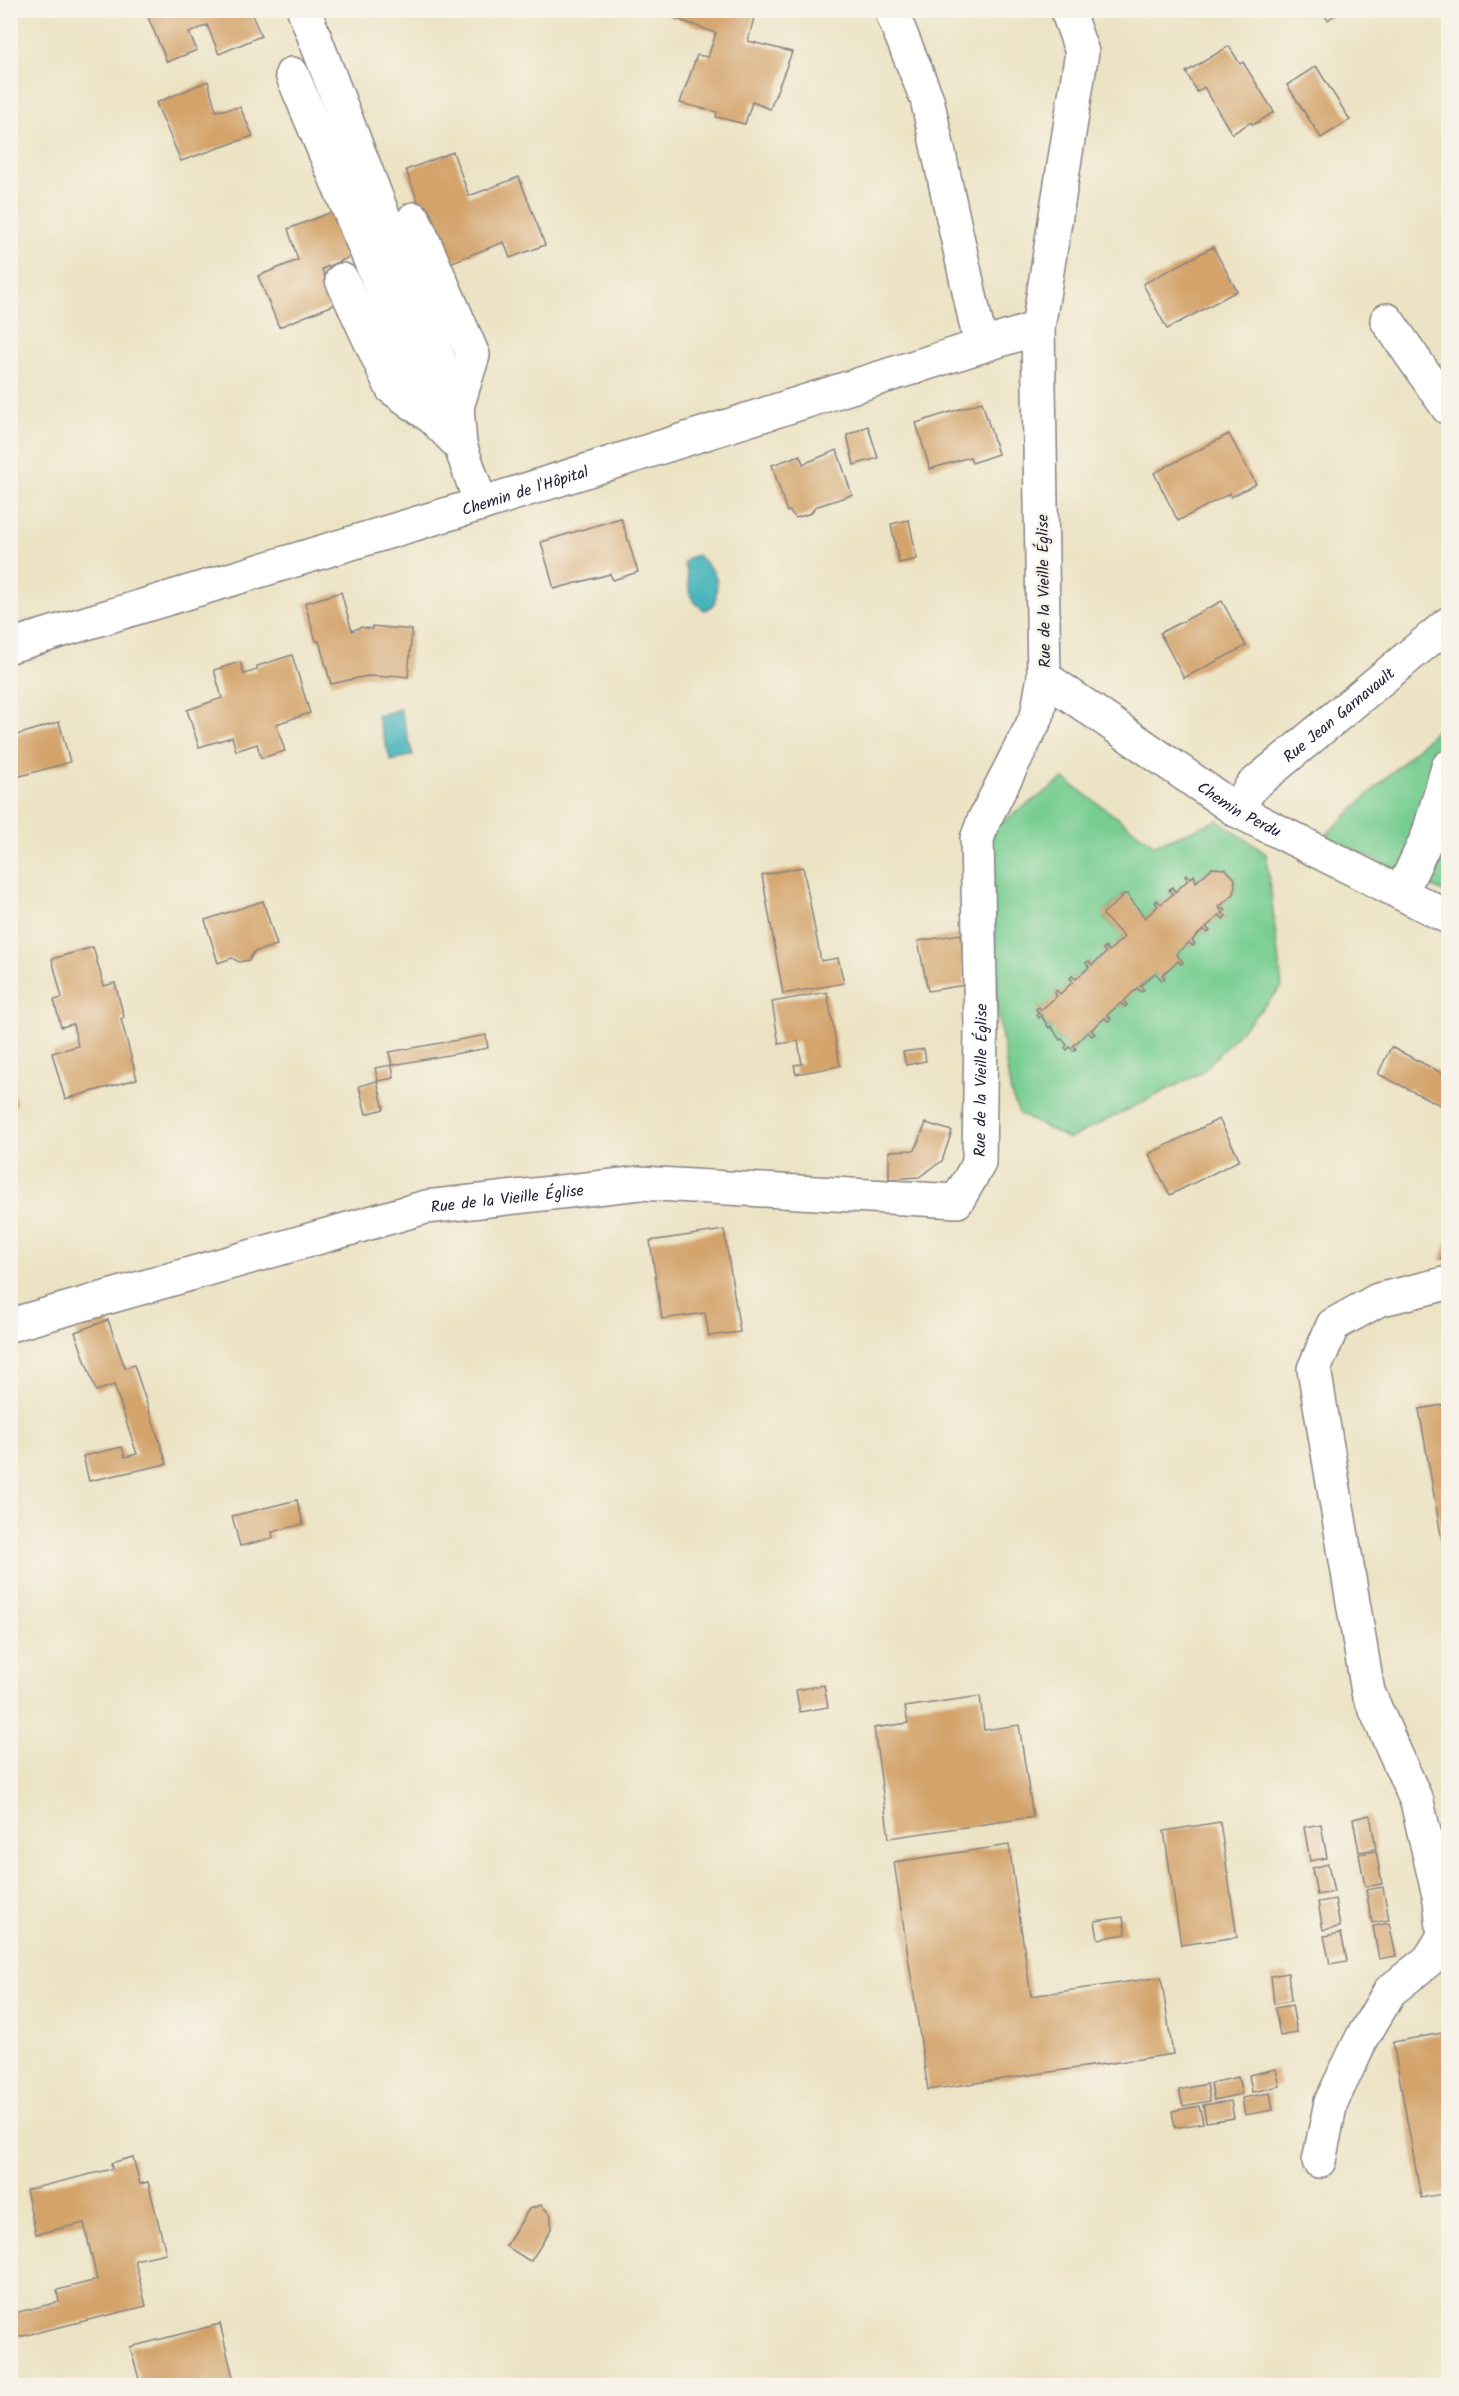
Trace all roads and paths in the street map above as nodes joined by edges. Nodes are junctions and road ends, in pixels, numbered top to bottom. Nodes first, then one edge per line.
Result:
1 (304, 10) edge
2 (891, 10) edge
3 (1066, 10) edge
4 (292, 74) dead end
5 (414, 219) dead end
6 (342, 280) dead end
7 (1387, 320) dead end
8 (1038, 328) junction
9 (981, 346) junction
10 (1449, 408) edge
11 (445, 413) junction
12 (481, 504) junction
13 (1449, 624) edge
14 (10, 646) edge
15 (1044, 677) junction
16 (1449, 767) edge
17 (1236, 810) junction
18 (1401, 893) junction
19 (1449, 917) edge
20 (1449, 1283) edge
21 (10, 1325) edge
22 (1319, 2161) dead end

1 - 11 street
2 - 9 street
3 - 8 street, Rue de la Vieille Église
4 - 11 street
5 - 11 street
6 - 11 street
7 - 10 street
8 - 9 street, Chemin de l'Hôpital
8 - 15 street, Rue de la Vieille Église
9 - 12 street, Chemin de l'Hôpital
11 - 12 street
12 - 14 street, Chemin de l'Hôpital
13 - 17 street, Rue Jean Garnavault
15 - 17 street, Chemin Perdu
15 - 21 street, Rue de la Vieille Église
16 - 18 street
17 - 18 street, Chemin Perdu
18 - 19 street, Chemin Perdu
20 - 22 street

